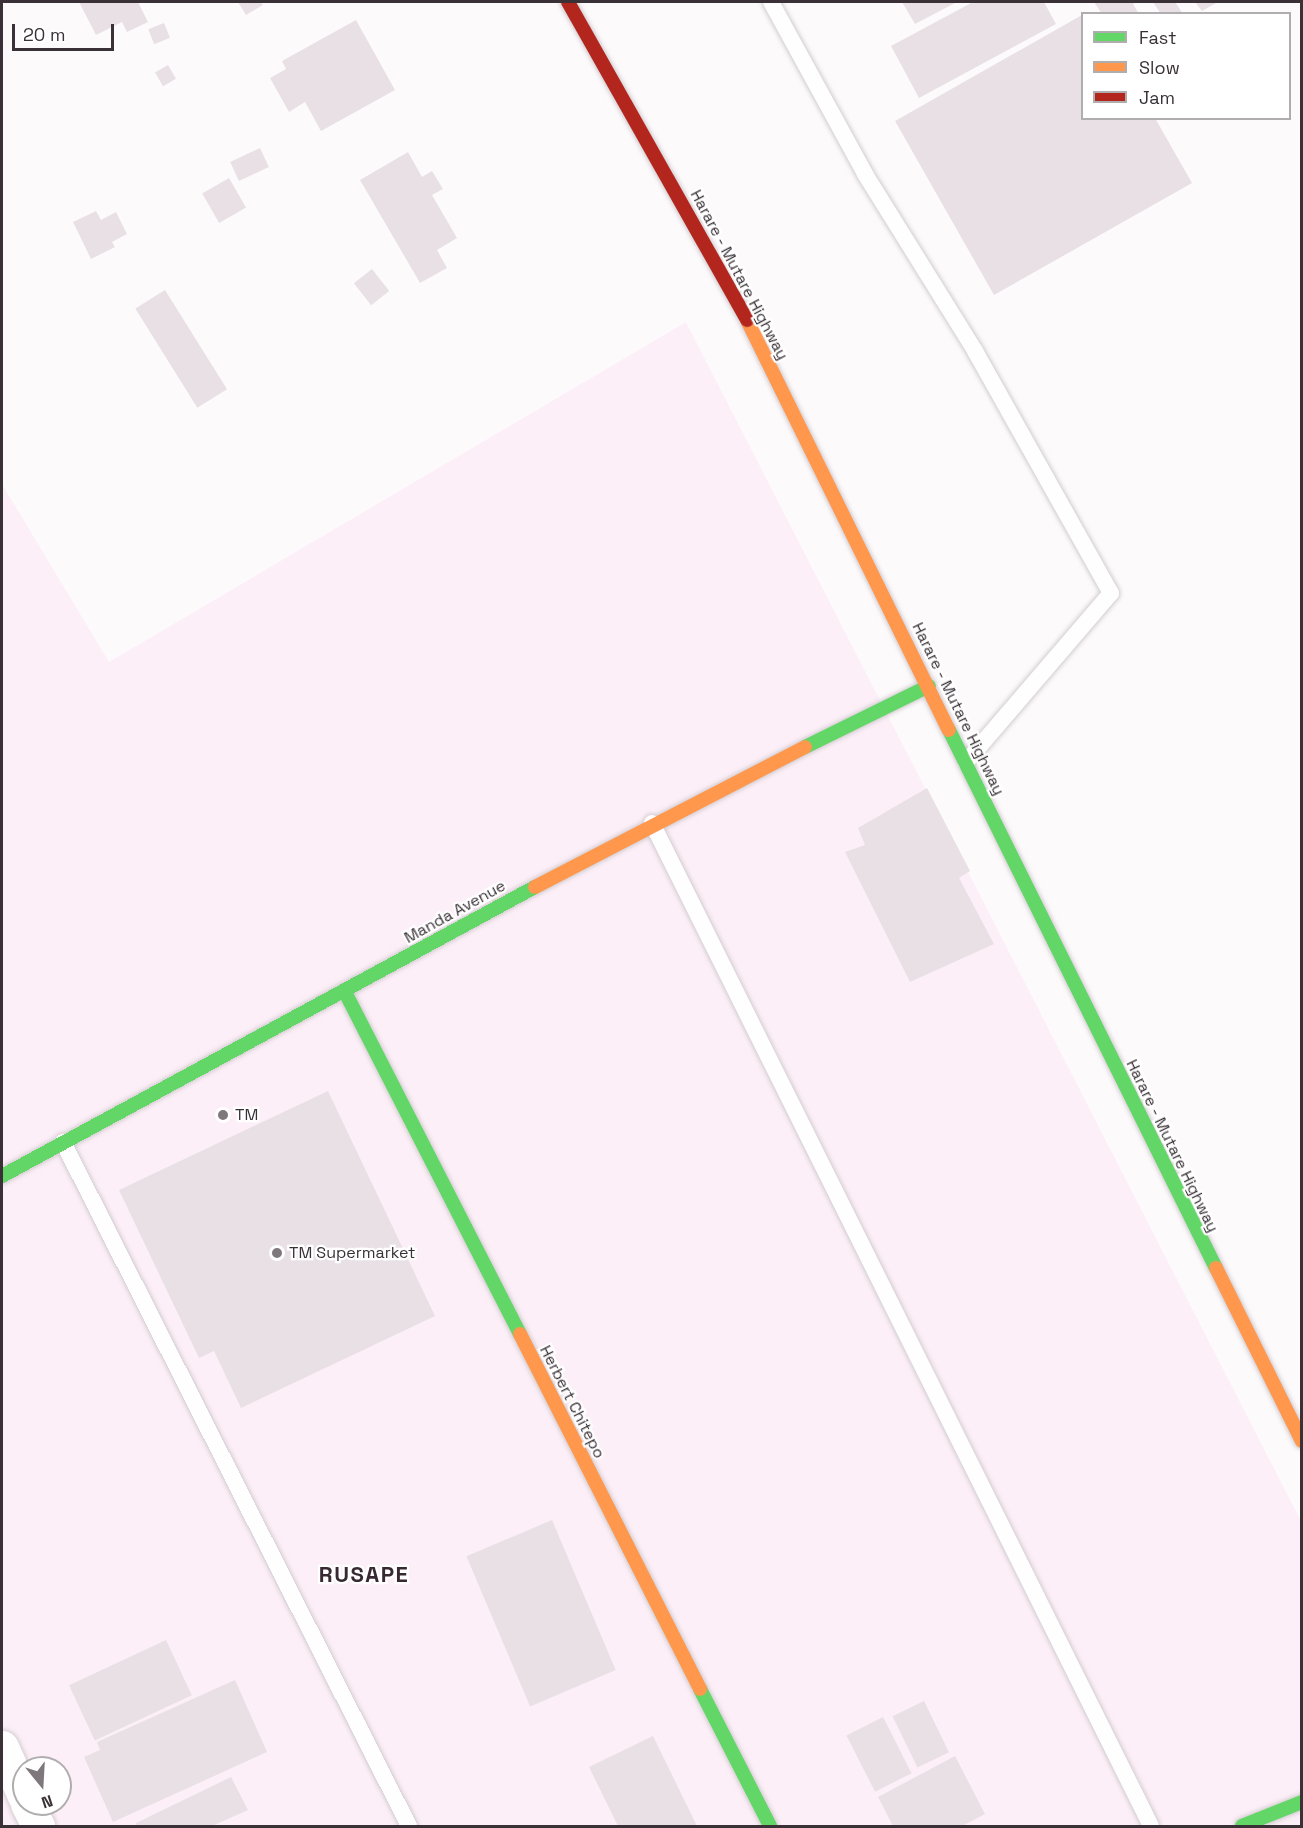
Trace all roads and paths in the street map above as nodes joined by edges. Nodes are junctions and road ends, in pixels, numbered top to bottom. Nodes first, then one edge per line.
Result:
1 (568, 2) edge
2 (771, 2) edge
3 (929, 686) junction
4 (966, 762) junction
5 (652, 823) junction
6 (345, 992) junction
7 (63, 1142) junction
8 (2, 1176) edge
9 (1302, 1441) edge
10 (2, 1747) edge
11 (12, 1769) edge
12 (1302, 1802) edge
13 (409, 1827) edge
14 (770, 1827) edge
15 (1151, 1827) edge
16 (1242, 1827) edge

1 - 3 main road, Harare - Mutare Highway
2 - 4 lane
3 - 4 main road, Harare - Mutare Highway
3 - 5 main road, Manda Avenue
4 - 9 main road, Harare - Mutare Highway
5 - 6 main road, Manda Avenue
5 - 15 lane
6 - 7 main road, Manda Avenue
6 - 14 main road, Herbert Chitepo
7 - 8 main road, Manda Avenue
7 - 13 lane
10 - 11 street
12 - 16 main road

